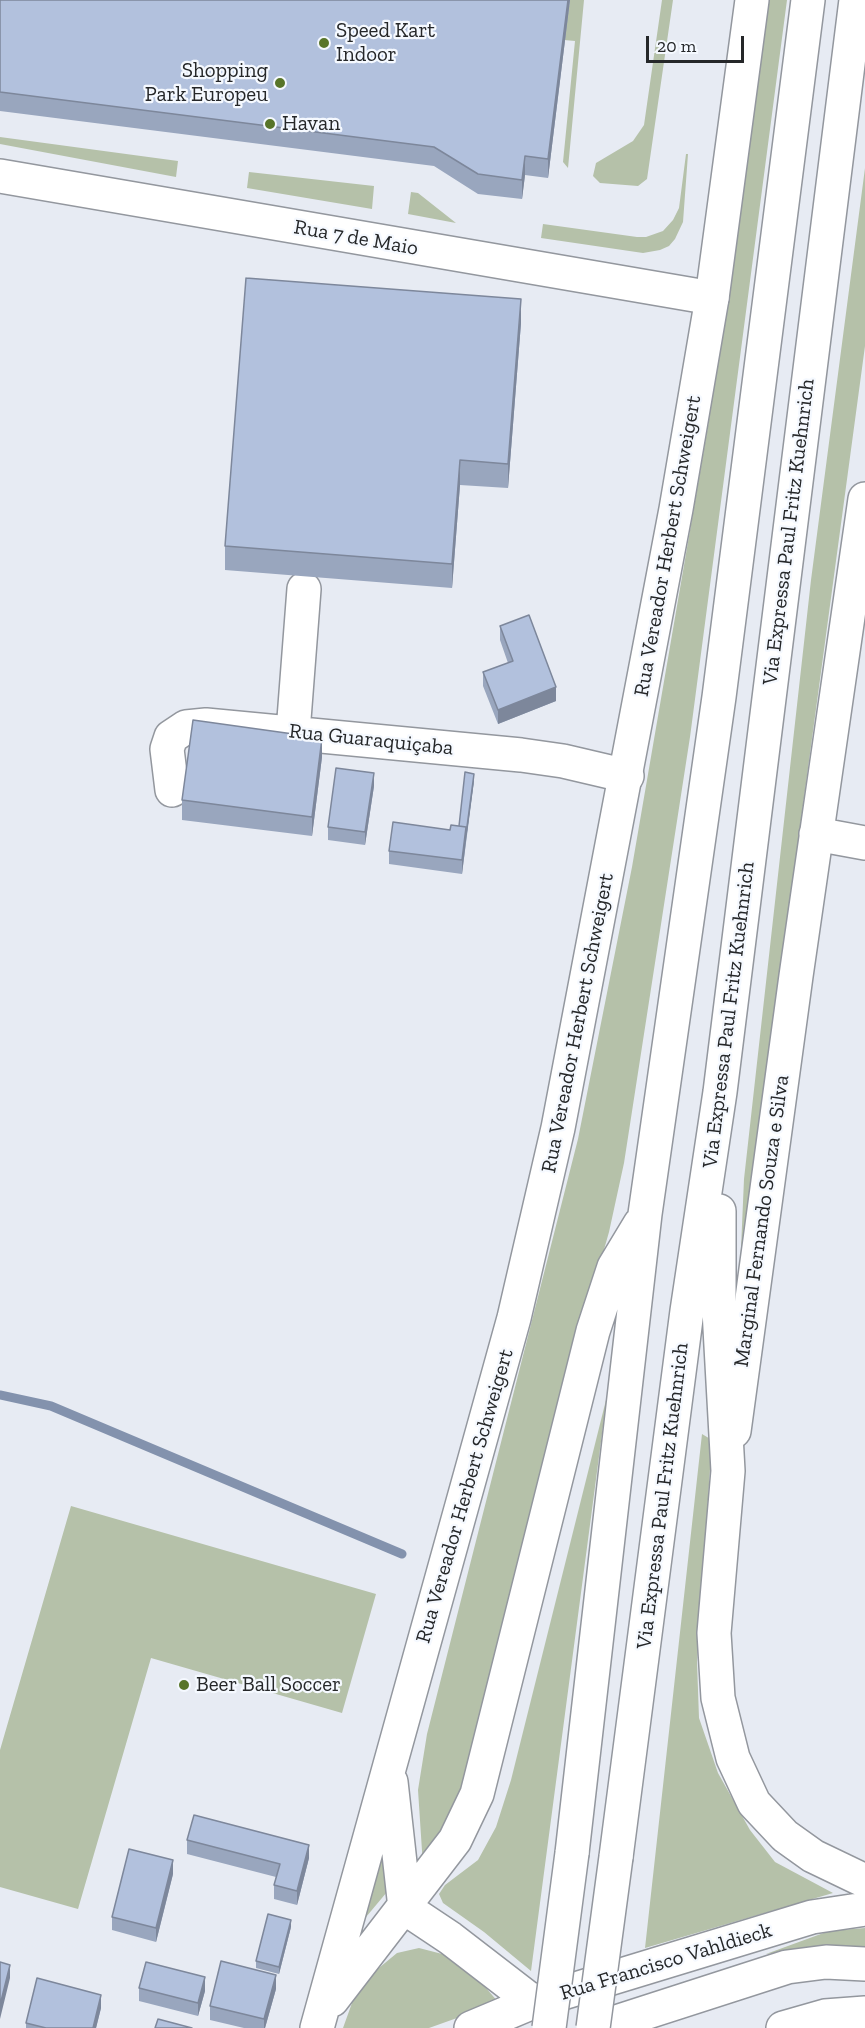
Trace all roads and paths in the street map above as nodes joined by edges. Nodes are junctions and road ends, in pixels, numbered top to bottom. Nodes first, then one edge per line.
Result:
1 (753, 0) edge
2 (808, 0) edge
3 (856, 0) edge
4 (0, 176) edge
5 (712, 298) junction
6 (865, 499) edge
7 (304, 589) dead end
8 (293, 732) junction
9 (627, 776) junction
10 (172, 790) dead end
11 (816, 834) junction
12 (865, 843) edge
13 (720, 1092) junction
14 (645, 1214) junction
15 (728, 1471) junction
16 (390, 1764) junction
17 (865, 1881) edge
18 (405, 1908) junction
19 (865, 1909) edge
20 (865, 1964) edge
21 (865, 2013) edge
22 (541, 2015) edge
23 (319, 2021) edge
24 (471, 2028) edge
25 (592, 2028) edge
26 (598, 2028) edge
27 (783, 2028) edge

1 - 5 main road, Rua Vereador Herbert Schweigert
2 - 14 main road
3 - 13 main road, Via Expressa Paul Fritz Kuehnrich
4 - 5 main road, Rua 7 de Maio
5 - 9 main road, Rua Vereador Herbert Schweigert
6 - 11 main road, Marginal Fernando Souza e Silva
7 - 8 main road
8 - 9 main road, Rua Guaraquiçaba
8 - 10 main road, Rua Guaraquiçaba
9 - 16 main road, Rua Vereador Herbert Schweigert
11 - 12 main road
11 - 15 main road, Marginal Fernando Souza e Silva
13 - 15 main road
13 - 25 main road, Via Expressa Paul Fritz Kuehnrich, bridge
14 - 18 main road
14 - 22 main road, bridge
15 - 17 main road, Marginal Fernando Souza e Silva
16 - 18 main road
16 - 23 main road, Rua Vereador Herbert Schweigert
18 - 22 main road
18 - 23 main road
19 - 22 main road, Rua Francisco Vahldieck
20 - 26 main road, Rua Francisco Vahldieck
21 - 27 main road
22 - 24 main road, Rua Francisco Vahldieck

